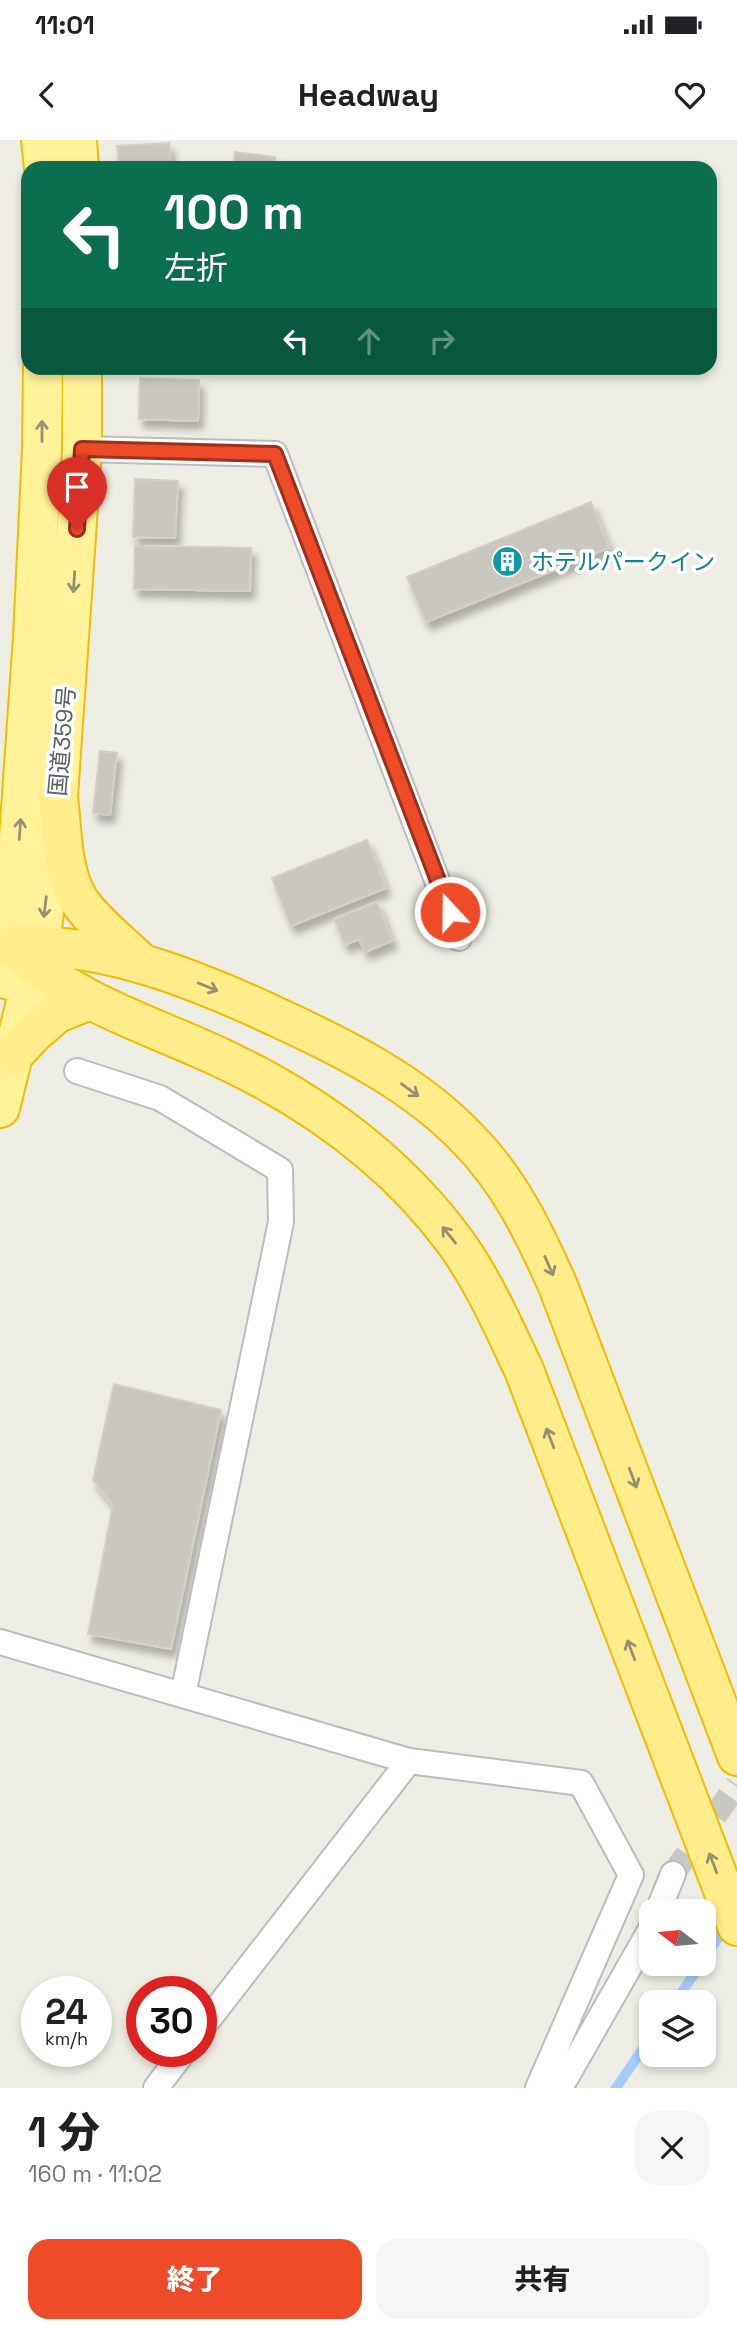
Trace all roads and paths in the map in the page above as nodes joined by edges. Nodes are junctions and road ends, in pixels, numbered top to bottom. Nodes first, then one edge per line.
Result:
1 (41, 140) edge
2 (77, 140) edge
3 (43, 161) edge
4 (78, 161) edge
5 (43, 375) edge
6 (82, 375) edge
7 (82, 449) junction
8 (58, 796) junction
9 (459, 938) dead end
10 (29, 953) junction
11 (144, 965) junction
12 (89, 1001) junction
13 (7, 1068) edge
14 (76, 1071) dead end
15 (0, 1108) edge
16 (0, 1642) edge
17 (183, 1695) junction
18 (737, 1756) edge
19 (409, 1760) junction
20 (673, 1874) tunnel mouth
21 (663, 1899) edge
22 (737, 1926) edge
23 (639, 1950) edge
24 (217, 2008) edge
25 (172, 2067) edge
26 (156, 2088) edge
27 (538, 2088) edge
28 (560, 2088) edge

1 - 3 highway
2 - 4 highway
10 -> 5 highway, 国道359号
6 - 7 highway, 国道359号
7 -> 8 highway, 国道359号
7 - 9 street
8 -> 10 highway, 国道359号
8 - 11 highway
10 - 11 highway
10 - 12 highway
10 - 13 highway, 国道359号
11 -> 18 highway
12 - 13 highway
22 -> 12 highway
13 - 15 highway, 国道359号
14 - 17 street
16 - 17 street
17 - 19 street
19 - 24 street
19 - 27 street
20 - 21 street
23 - 28 street
25 - 26 street

